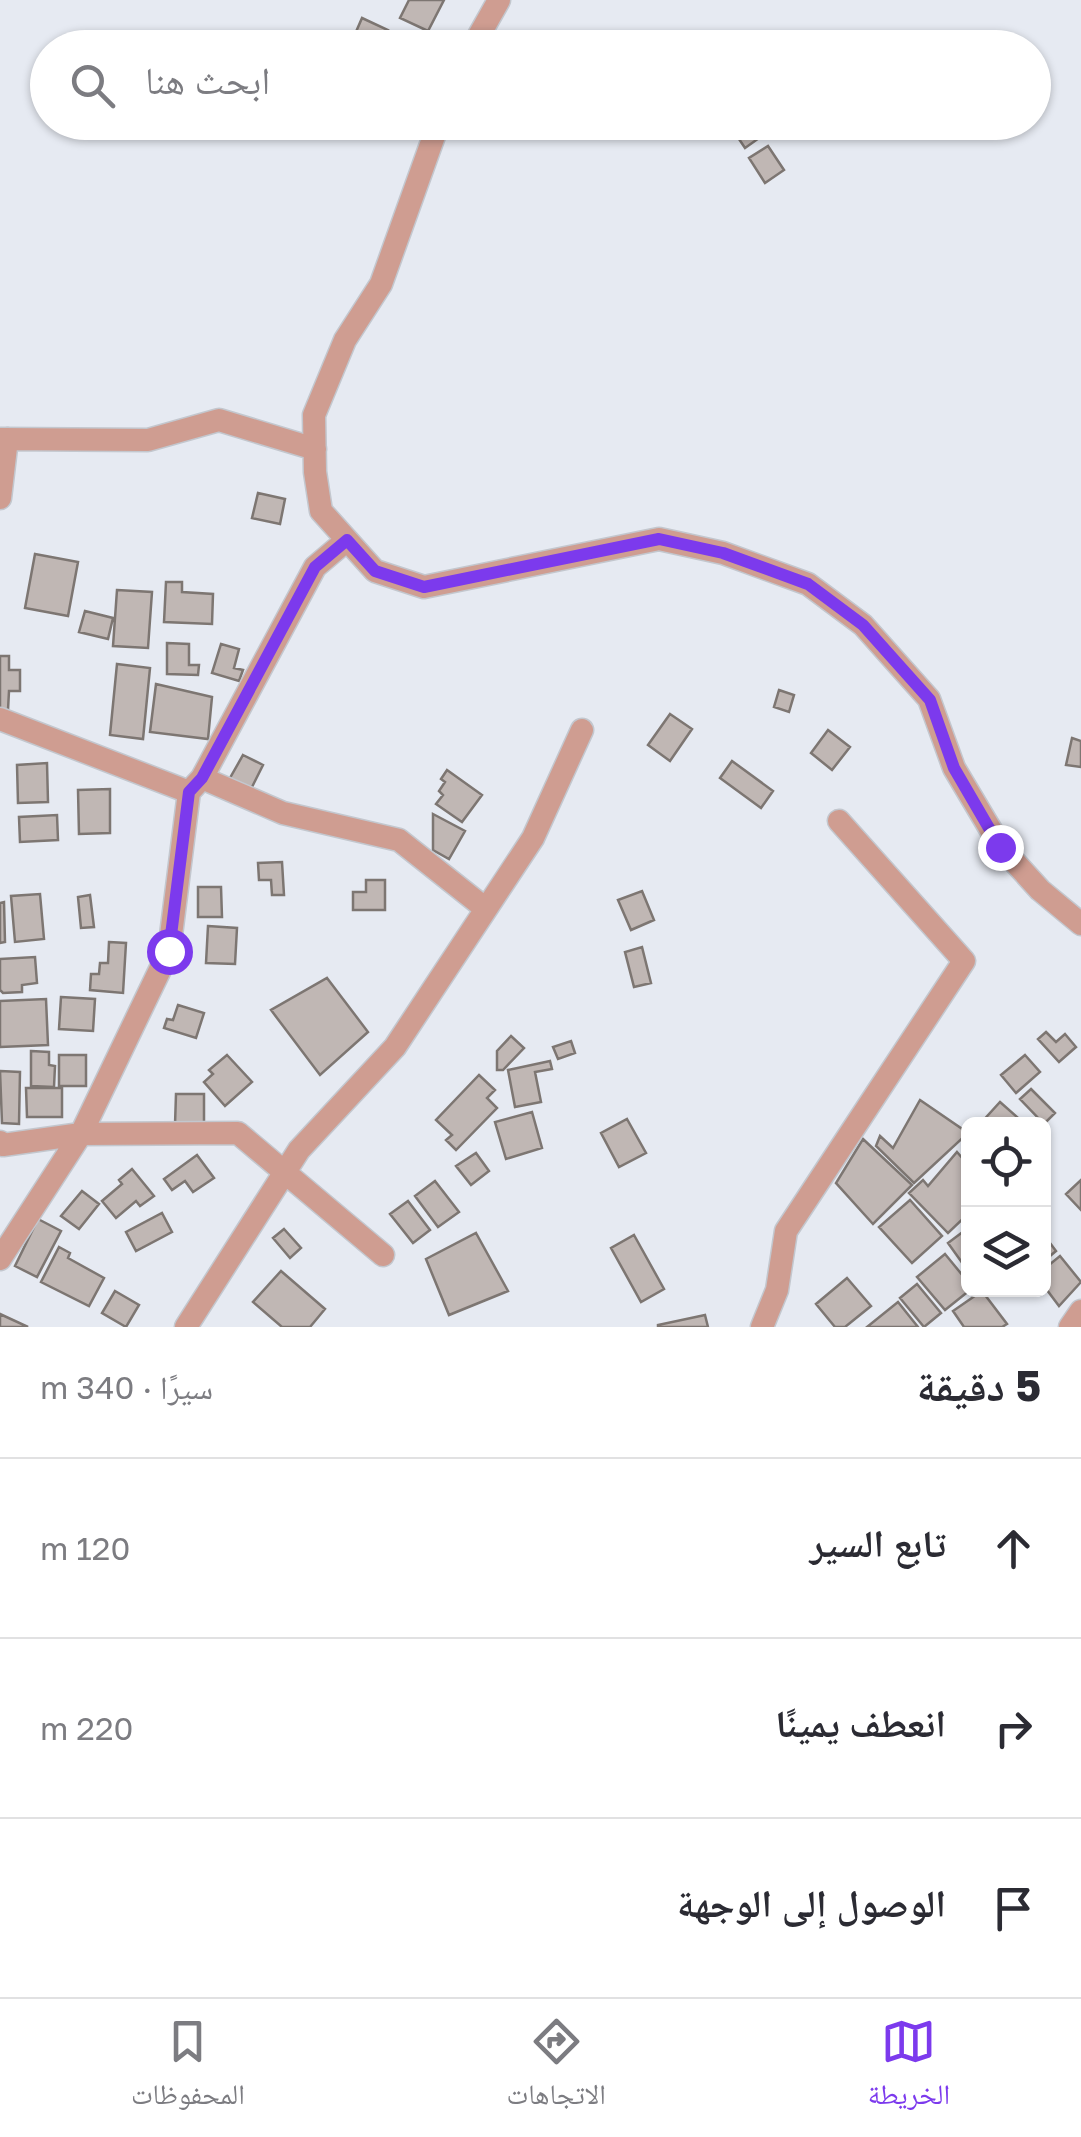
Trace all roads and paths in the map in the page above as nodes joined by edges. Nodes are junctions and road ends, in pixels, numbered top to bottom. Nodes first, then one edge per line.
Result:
1 (498, 0) edge
2 (482, 30) edge
3 (433, 140) edge
4 (4, 439) edge
5 (315, 449) junction
6 (0, 498) edge
7 (347, 540) junction
8 (0, 719) edge
9 (582, 730) dead end
10 (196, 785) junction
11 (838, 821) dead end
12 (486, 909) junction
13 (1081, 924) edge
14 (81, 1134) junction
15 (0, 1142) edge
16 (284, 1172) junction
17 (384, 1255) dead end
18 (0, 1259) edge
19 (1081, 1311) edge
20 (186, 1327) edge
21 (762, 1327) edge
22 (1070, 1327) edge

1 - 2 street
3 - 5 street
4 - 5 street
4 - 6 street
5 - 7 street
7 - 10 street
7 - 13 street
8 - 10 street
9 - 12 street
10 - 12 street
10 - 14 street
11 - 21 street
12 - 16 street
14 - 15 street
14 - 16 street
14 - 18 street
16 - 17 street
16 - 20 street
19 - 22 street

